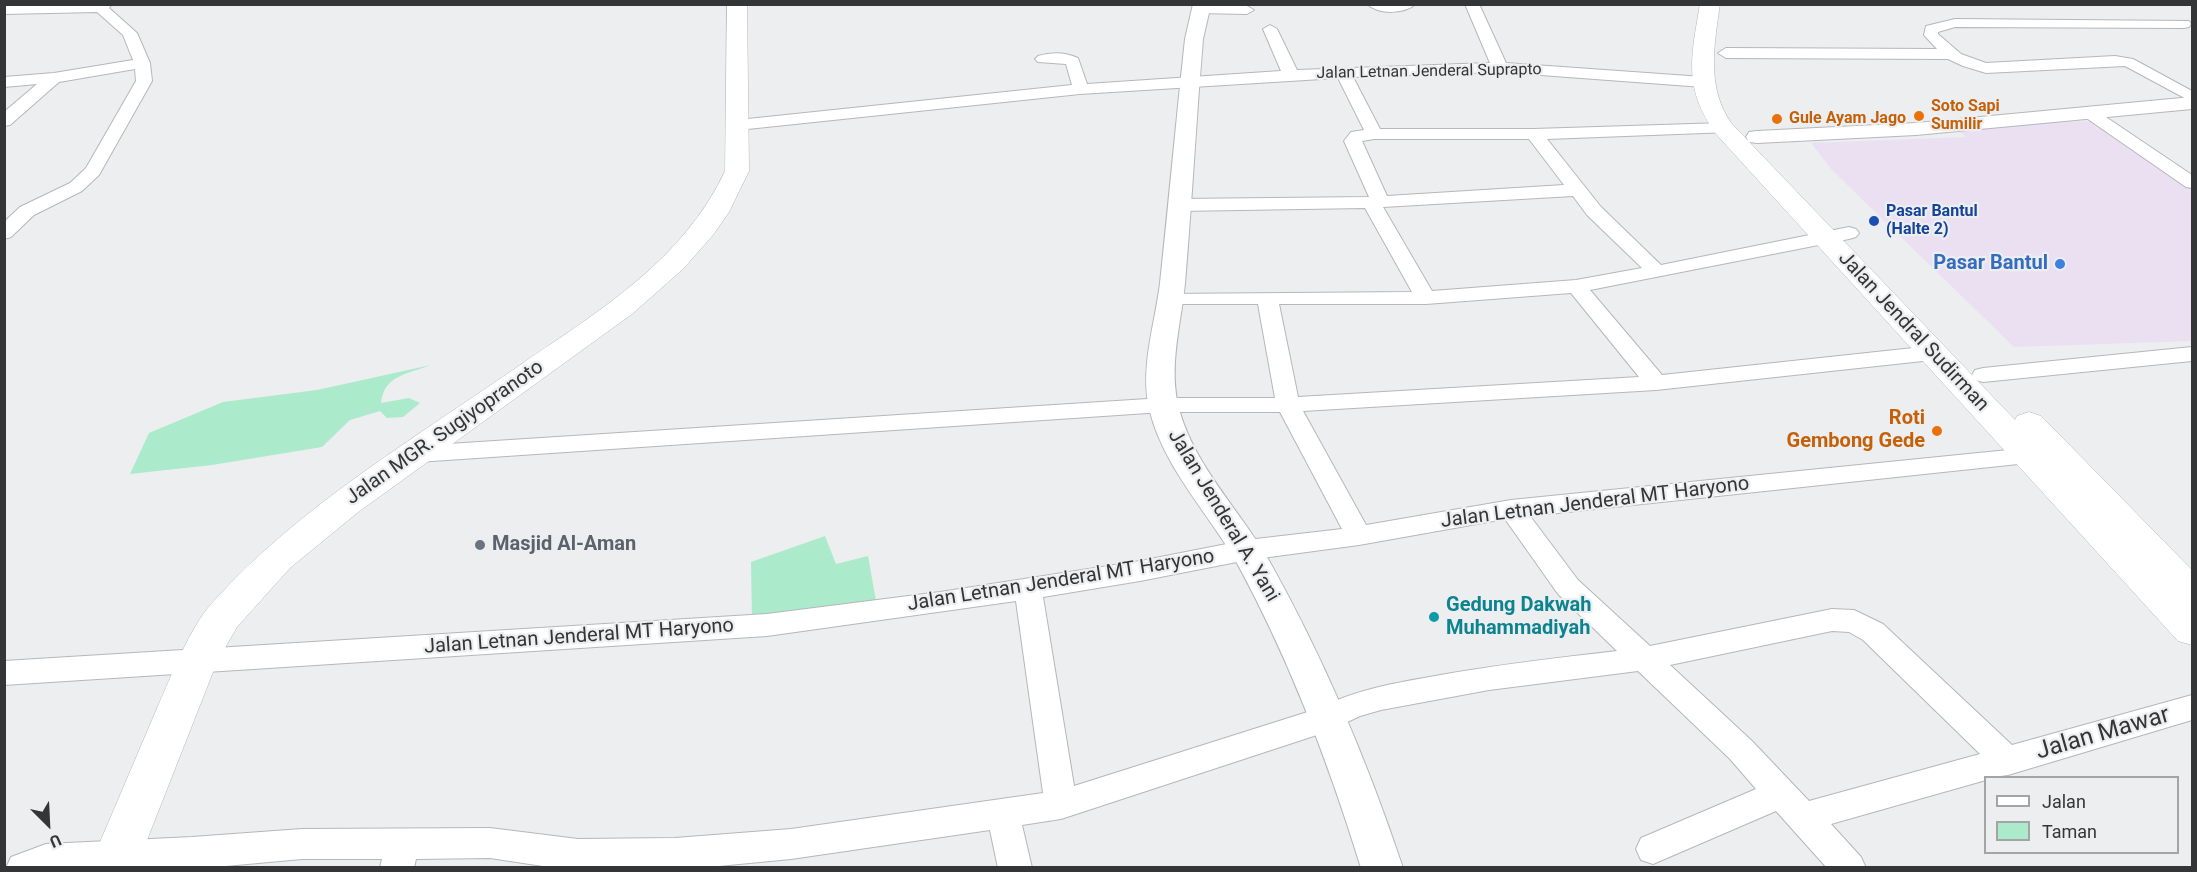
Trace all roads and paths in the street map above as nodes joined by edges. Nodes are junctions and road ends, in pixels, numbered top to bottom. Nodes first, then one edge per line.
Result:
1 (737, 4) edge
2 (1374, 4) edge
3 (1409, 4) edge
4 (1472, 4) edge
5 (103, 6) edge
6 (4, 10) edge
7 (1247, 10) dead end
8 (1207, 11) edge
9 (1720, 11) edge
10 (2164, 13) dead end
11 (2190, 23) edge
12 (1270, 29) dead end
13 (1726, 53) junction
14 (1948, 54) junction
15 (1044, 59) dead end
16 (142, 63) junction
17 (1500, 67) junction
18 (1344, 74) junction
19 (1291, 75) junction
20 (54, 78) junction
21 (1190, 81) junction
22 (1703, 81) junction
23 (4, 82) edge
24 (1080, 89) junction
25 (2193, 97) edge
26 (2193, 103) edge
27 (2088, 112) junction
28 (4, 121) edge
29 (738, 125) junction
30 (1724, 128) junction
31 (1374, 134) junction
32 (1534, 134) junction
33 (1757, 137) junction
34 (2193, 183) edge
35 (1575, 190) junction
36 (1376, 202) junction
37 (4, 204) edge
38 (42, 204) junction
39 (1178, 206) junction
40 (4, 233) edge
41 (1837, 235) junction
42 (1657, 272) junction
43 (1576, 286) junction
44 (1170, 298) junction
45 (1426, 298) junction
46 (1267, 299) junction
47 (1932, 353) junction
48 (2193, 354) edge
49 (1983, 375) junction
50 (1656, 383) junction
51 (1164, 405) junction
52 (1288, 405) junction
53 (417, 454) junction
54 (2028, 456) junction
55 (1511, 509) junction
56 (1359, 536) junction
57 (1247, 550) junction
58 (2165, 576) edge
59 (1028, 588) junction
60 (2193, 630) edge
61 (1643, 659) junction
62 (198, 660) junction
63 (4, 673) edge
64 (2193, 708) edge
65 (1326, 719) junction
66 (2008, 761) junction
67 (1781, 793) junction
68 (1060, 805) junction
69 (1003, 812) junction
70 (1805, 817) junction
71 (1653, 849) dead end
72 (400, 855) edge
73 (114, 862) edge
74 (23, 867) edge
75 (1015, 867) edge
76 (1382, 867) edge
77 (1849, 867) edge

1 - 29 main road, Jalan MGR. Sugiyopranoto
2 - 3 street
4 - 17 street
5 - 6 street
5 - 16 street
7 - 8 street
8 - 21 street, Jalan Jenderal A. Yani
9 - 13 main road, Jalan Jendral Sudirman
9 - 22 main road, Jalan Jendral Sudirman
10 - 11 street
11 - 14 street
12 - 19 street
13 - 14 street
13 - 33 main road, Jalan Jendral Sudirman
14 - 25 street
15 - 24 street
16 - 20 street
16 - 38 street
17 - 18 street, Jalan Letnan Jenderal Suprapto
17 - 22 street, Jalan Letnan Jenderal Suprapto
18 - 19 street, Jalan Letnan Jenderal Suprapto
18 - 31 street
19 - 21 street, Jalan Letnan Jenderal Suprapto
20 - 23 street
20 - 28 street
21 - 24 street, Jalan Letnan Jenderal Suprapto
21 - 39 street, Jalan Jenderal A. Yani
22 - 30 main road, Jalan Jendral Sudirman
24 - 29 street, Jalan Letnan Jenderal Suprapto
26 - 27 street
27 - 33 street
27 - 34 street
29 - 53 main road, Jalan MGR. Sugiyopranoto
30 - 32 street
30 - 41 main road, Jalan Jendral Sudirman
31 - 32 street
31 - 36 street
32 - 35 street
33 - 41 main road, Jalan Jendral Sudirman
35 - 36 street
35 - 42 street
36 - 39 street
36 - 45 street
37 - 38 street
38 - 40 street
39 - 44 street, Jalan Jenderal A. Yani
41 - 42 street
41 - 47 main road, Jalan Jendral Sudirman
41 - 49 main road, Jalan Jendral Sudirman
42 - 43 street
43 - 45 street
43 - 50 street
44 - 46 street
44 - 51 street, Jalan Jenderal A. Yani
45 - 46 street
46 - 52 street
47 - 50 street
47 - 54 main road, Jalan Jendral Sudirman
48 - 49 street
49 - 58 main road, Jalan Jendral Sudirman
50 - 52 street
51 - 52 street
51 - 53 street
51 - 57 street, Jalan Jenderal A. Yani
52 - 56 street
53 - 62 main road, Jalan MGR. Sugiyopranoto
54 - 55 street, Jalan Letnan Jenderal MT Haryono
54 - 58 main road, Jalan Jendral Sudirman
55 - 56 street, Jalan Letnan Jenderal MT Haryono
55 - 61 street
56 - 57 street, Jalan Letnan Jenderal MT Haryono
57 - 59 street, Jalan Letnan Jenderal MT Haryono
57 - 65 street, Jalan Jenderal A. Yani
58 - 60 main road, Jalan Jendral Sudirman
59 - 62 street, Jalan Letnan Jenderal MT Haryono
59 - 68 street
61 - 65 street
61 - 66 street
61 - 67 street
62 - 63 street, Jalan Letnan Jenderal MT Haryono
62 - 73 main road, Jalan MGR. Sugiyopranoto
64 - 66 street, Jalan Mawar
65 - 68 street
65 - 76 street, Jalan Jenderal A. Yani
66 - 70 street, Jalan Mawar
67 - 70 street
67 - 71 street
68 - 69 street
69 - 72 street
69 - 75 street
70 - 77 street
72 - 73 street
73 - 74 street

